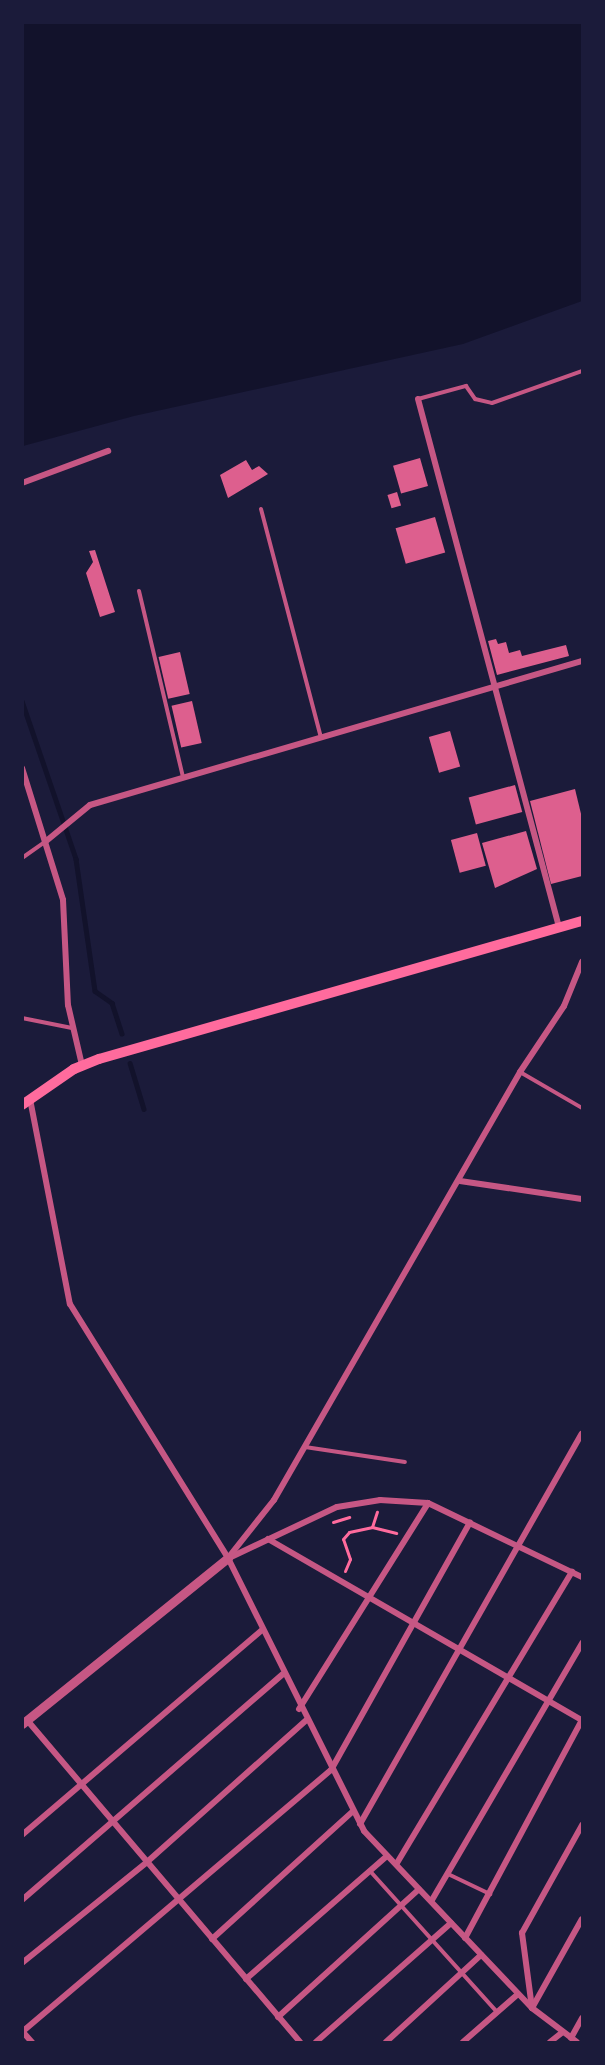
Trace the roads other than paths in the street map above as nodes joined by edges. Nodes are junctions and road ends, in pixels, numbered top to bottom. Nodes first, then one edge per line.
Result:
1 (582, 372) edge
2 (418, 399) joint
3 (108, 451) dead end
4 (22, 483) edge
5 (261, 509) dead end
6 (139, 591) dead end
7 (582, 661) edge
8 (494, 686) junction
9 (320, 734) junction
10 (22, 768) edge
11 (183, 778) junction
12 (45, 842) junction
13 (22, 858) edge
14 (582, 921) edge
15 (559, 927) junction
16 (582, 962) edge
17 (22, 1018) edge
18 (72, 1028) junction
19 (81, 1065) junction
20 (520, 1072) junction
21 (26, 1102) edge
22 (582, 1108) edge
23 (460, 1181) junction
24 (582, 1199) edge
25 (582, 1434) edge
26 (304, 1447) junction
27 (405, 1462) dead end
28 (428, 1503) junction
29 (470, 1522) junction
30 (268, 1539) junction
31 (519, 1545) junction
32 (228, 1558) junction
33 (572, 1572) junction
34 (582, 1577) edge
35 (369, 1596) junction
36 (413, 1620) junction
37 (262, 1630) junction
38 (582, 1643) edge
39 (463, 1648) junction
40 (283, 1674) junction
41 (510, 1675) junction
42 (551, 1699) junction
43 (299, 1709) junction
44 (582, 1720) edge
45 (305, 1721) junction
46 (25, 1722) edge
47 (331, 1770) junction
48 (81, 1784) junction
49 (353, 1811) junction
50 (112, 1821) junction
51 (360, 1824) junction
52 (582, 1825) edge
53 (22, 1835) edge
54 (387, 1856) junction
55 (147, 1862) junction
56 (396, 1863) junction
57 (370, 1871) junction
58 (447, 1874) junction
59 (419, 1889) junction
60 (491, 1895) junction
61 (178, 1899) junction
62 (22, 1900) edge
63 (432, 1900) junction
64 (401, 1906) junction
65 (582, 1919) edge
66 (451, 1923) junction
67 (465, 1938) junction
68 (212, 1939) junction
69 (432, 1940) junction
70 (481, 1954) junction
71 (22, 1963) edge
72 (461, 1972) junction
73 (246, 1980) junction
74 (518, 1994) junction
75 (532, 2008) junction
76 (497, 2012) junction
77 (278, 2017) junction
78 (582, 2018) edge
79 (23, 2032) edge
80 (562, 2032) junction
81 (574, 2040) edge
82 (32, 2043) edge
83 (300, 2043) edge
84 (316, 2043) edge
85 (386, 2043) edge
86 (463, 2043) edge
87 (550, 2043) edge

1 - 2 lane
2 - 8 street
3 - 4 street
5 - 9 lane
6 - 11 lane
7 - 8 street
8 - 9 street
8 - 15 street
9 - 11 street
10 - 12 street
11 - 12 street
12 - 13 lane
12 - 18 street
14 - 15 main road
15 - 19 main road
16 - 20 street
17 - 18 lane
18 - 19 street
19 - 21 main road
20 - 22 lane
20 - 23 street
21 - 32 street
23 - 24 street
23 - 26 street
25 - 31 street
26 - 27 lane
26 - 32 street
28 - 29 street
28 - 30 street
28 - 35 street
29 - 31 street
29 - 36 street
30 - 32 street
30 - 35 street
31 - 33 street
31 - 39 street
32 - 37 street
32 - 46 street
33 - 34 street
33 - 41 street
35 - 36 street
35 - 43 street
36 - 39 street
36 - 47 street
37 - 40 street
37 - 48 street
38 - 42 street
39 - 41 street
39 - 51 street
40 - 43 street
40 - 50 street
41 - 42 street
41 - 56 street
42 - 44 street
42 - 58 street
43 - 45 street
44 - 60 street
45 - 47 street
45 - 55 street
46 - 48 street
47 - 49 street
47 - 61 street
48 - 50 street
48 - 53 street
49 - 51 street
49 - 68 street
50 - 55 street
50 - 62 street
51 - 54 street
52 - 75 street
54 - 56 street
54 - 57 street
55 - 61 street
55 - 71 street
56 - 59 street
57 - 64 lane
57 - 73 street
58 - 60 lane
58 - 63 street
59 - 63 street
59 - 64 street
60 - 67 street
61 - 68 street
61 - 79 street
63 - 66 street
64 - 69 lane
64 - 77 street
65 - 75 street
66 - 67 street
66 - 69 street
67 - 70 street
68 - 73 street
69 - 72 lane
69 - 84 street
70 - 72 street
70 - 74 street
72 - 76 lane
72 - 85 street
73 - 77 street
74 - 75 street
74 - 76 street
75 - 80 street
76 - 86 street
77 - 83 street
78 - 81 street
79 - 82 street
80 - 81 street
80 - 87 street

